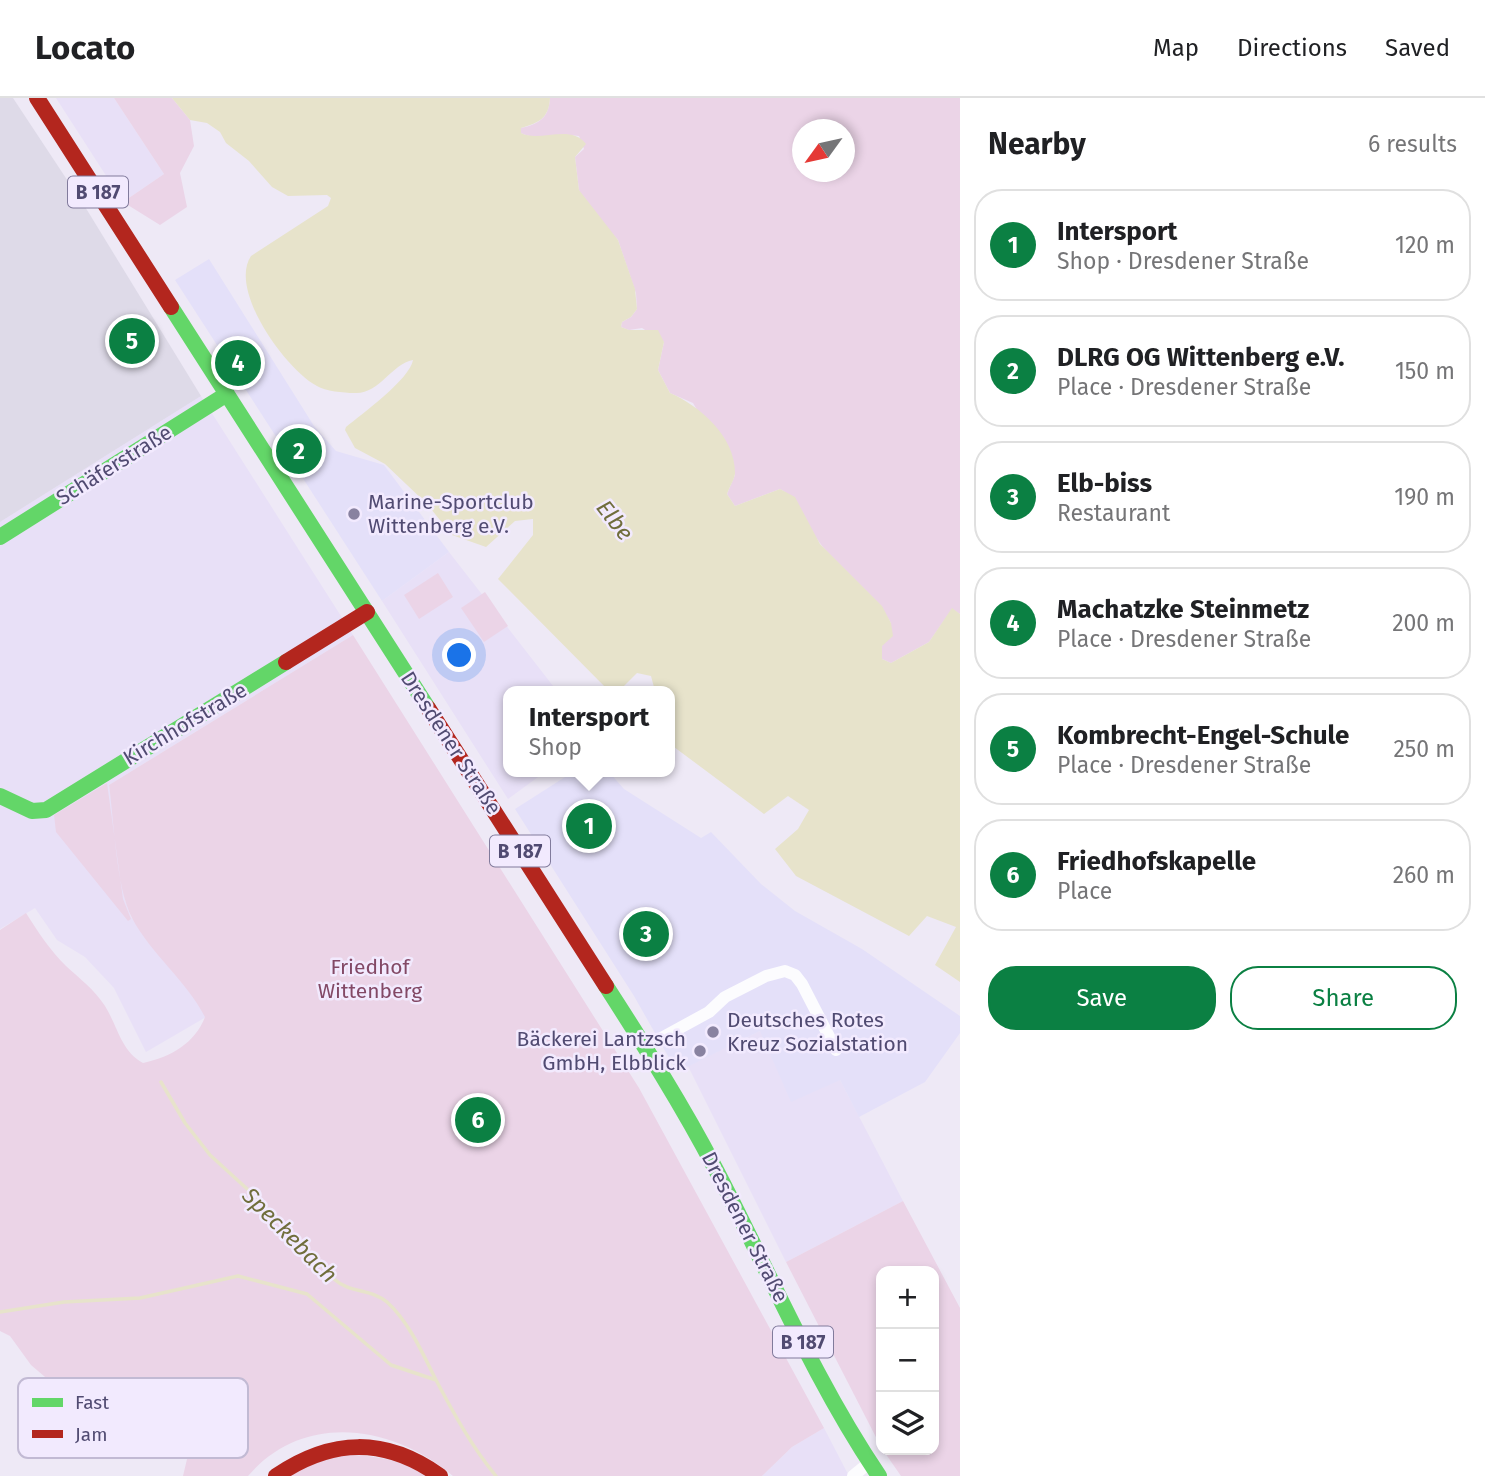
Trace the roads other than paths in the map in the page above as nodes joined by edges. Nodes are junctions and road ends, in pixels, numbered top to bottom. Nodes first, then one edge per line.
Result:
1 (37, 98) edge
2 (227, 394) junction
3 (0, 537) edge
4 (368, 612) junction
5 (0, 796) edge
6 (645, 1047) junction
7 (836, 1049) dead end
8 (874, 1470) edge
9 (276, 1476) edge
10 (440, 1476) edge
11 (853, 1476) edge

1 - 2 main road, Dresdener Straße / B 187
2 - 3 main road, Schäferstraße
2 - 4 main road, Dresdener Straße / B 187
4 - 5 main road, Kirchhofstraße
4 - 6 main road, Dresdener Straße / B 187
6 - 7 street
6 - 8 main road, Dresdener Straße / B 187
8 - 11 street
9 - 10 main road

